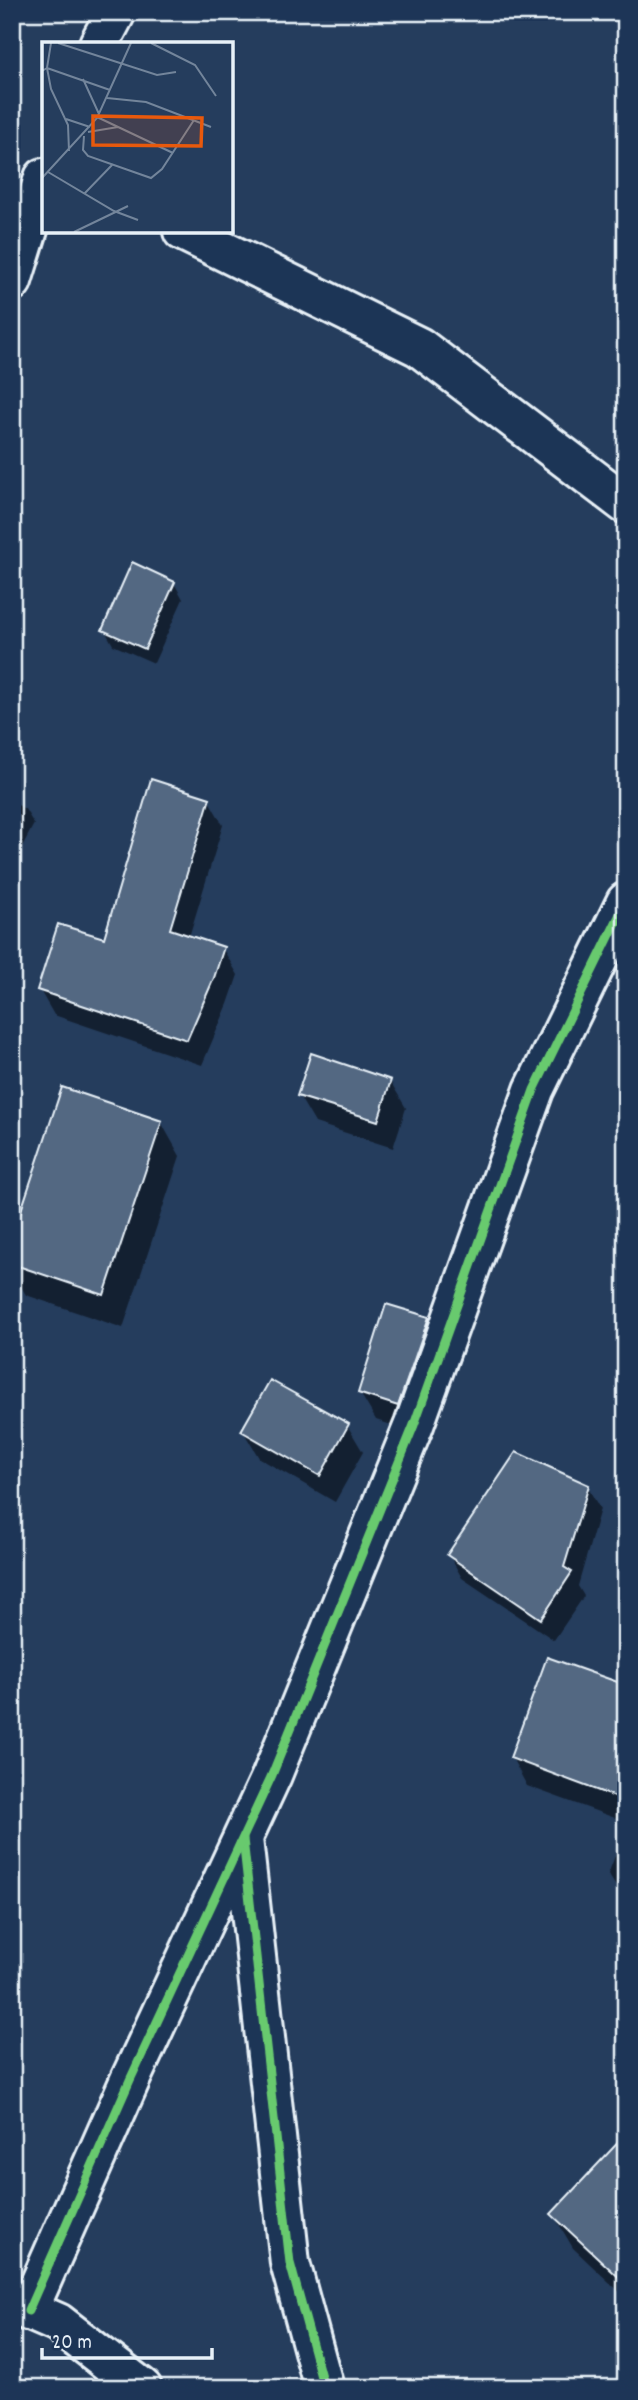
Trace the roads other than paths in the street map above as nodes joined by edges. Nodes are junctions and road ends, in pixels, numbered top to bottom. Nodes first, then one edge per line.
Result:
1 (116, 12) edge
2 (100, 42) edge
3 (42, 184) edge
4 (187, 233) edge
5 (12, 281) edge
6 (626, 504) edge
7 (626, 902) edge
8 (243, 1839) junction
9 (20, 2307) edge
10 (142, 2388) edge
11 (324, 2388) edge

1 - 2 street
3 - 5 street
4 - 6 street
7 - 8 street
8 - 9 street
8 - 11 street
9 - 10 street

